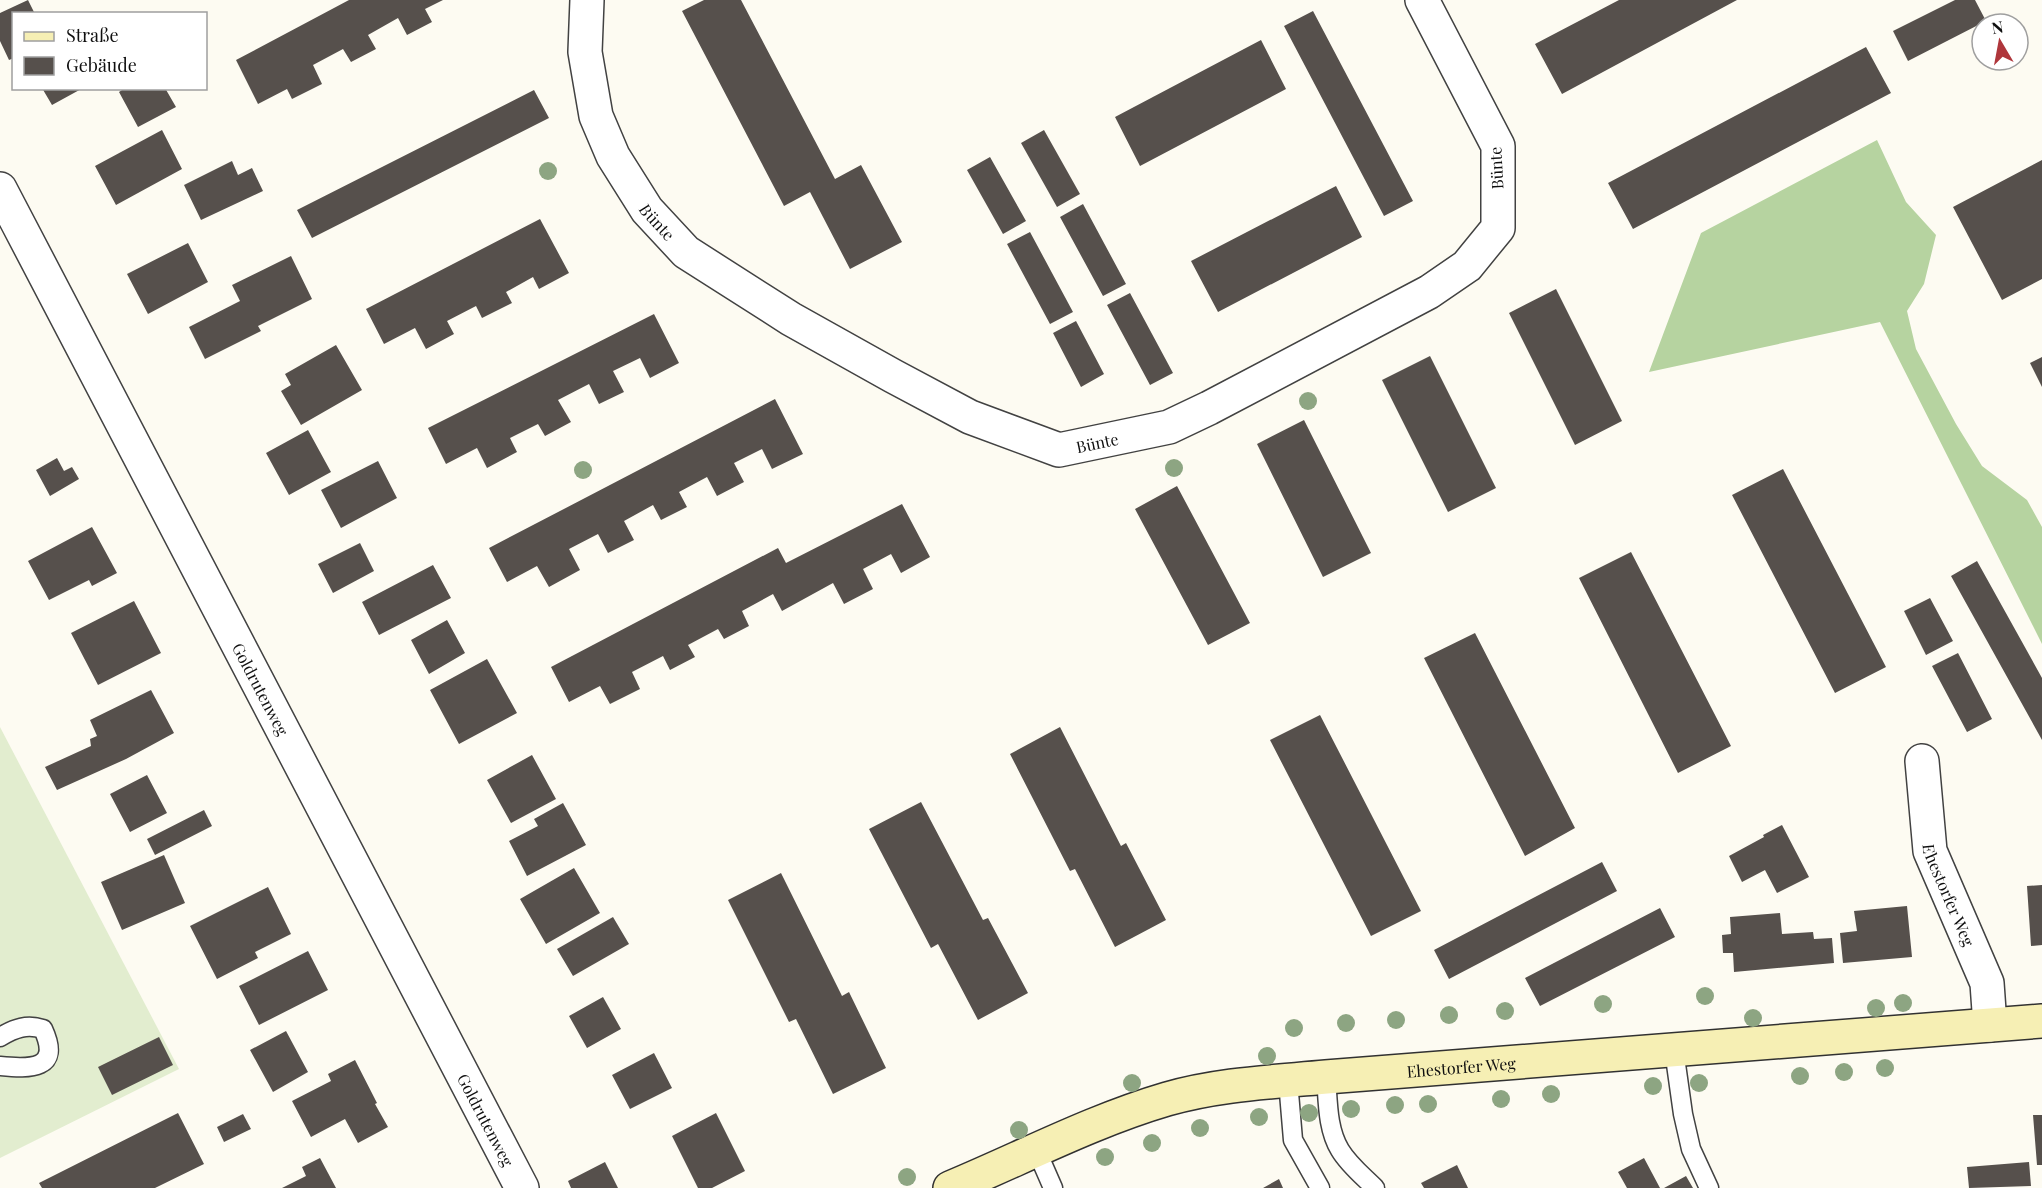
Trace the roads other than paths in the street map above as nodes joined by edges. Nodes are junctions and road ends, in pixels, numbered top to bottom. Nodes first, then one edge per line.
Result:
1 (587, 0) edge
2 (1422, 0) edge
3 (0, 189) edge
4 (1922, 761) dead end
5 (2042, 1021) edge
6 (1990, 1025) junction
7 (0, 1037) edge
8 (1674, 1050) junction
9 (0, 1066) edge
10 (1326, 1077) junction
11 (1288, 1081) junction
12 (1036, 1149) junction
13 (522, 1188) edge
14 (950, 1188) edge
15 (1053, 1188) edge
16 (1320, 1188) edge
17 (1375, 1188) edge
18 (1709, 1188) edge

1 - 2 street, Bünte
3 - 13 street, Goldrutenweg
4 - 6 street, Ehestorfer Weg
5 - 6 main road, Ehestorfer Weg
6 - 8 main road, Ehestorfer Weg
7 - 9 lane
8 - 10 main road, Ehestorfer Weg
8 - 18 lane
10 - 11 main road, Ehestorfer Weg
10 - 17 lane
11 - 12 main road, Ehestorfer Weg
11 - 16 lane
12 - 14 main road, Ehestorfer Weg
12 - 15 lane

